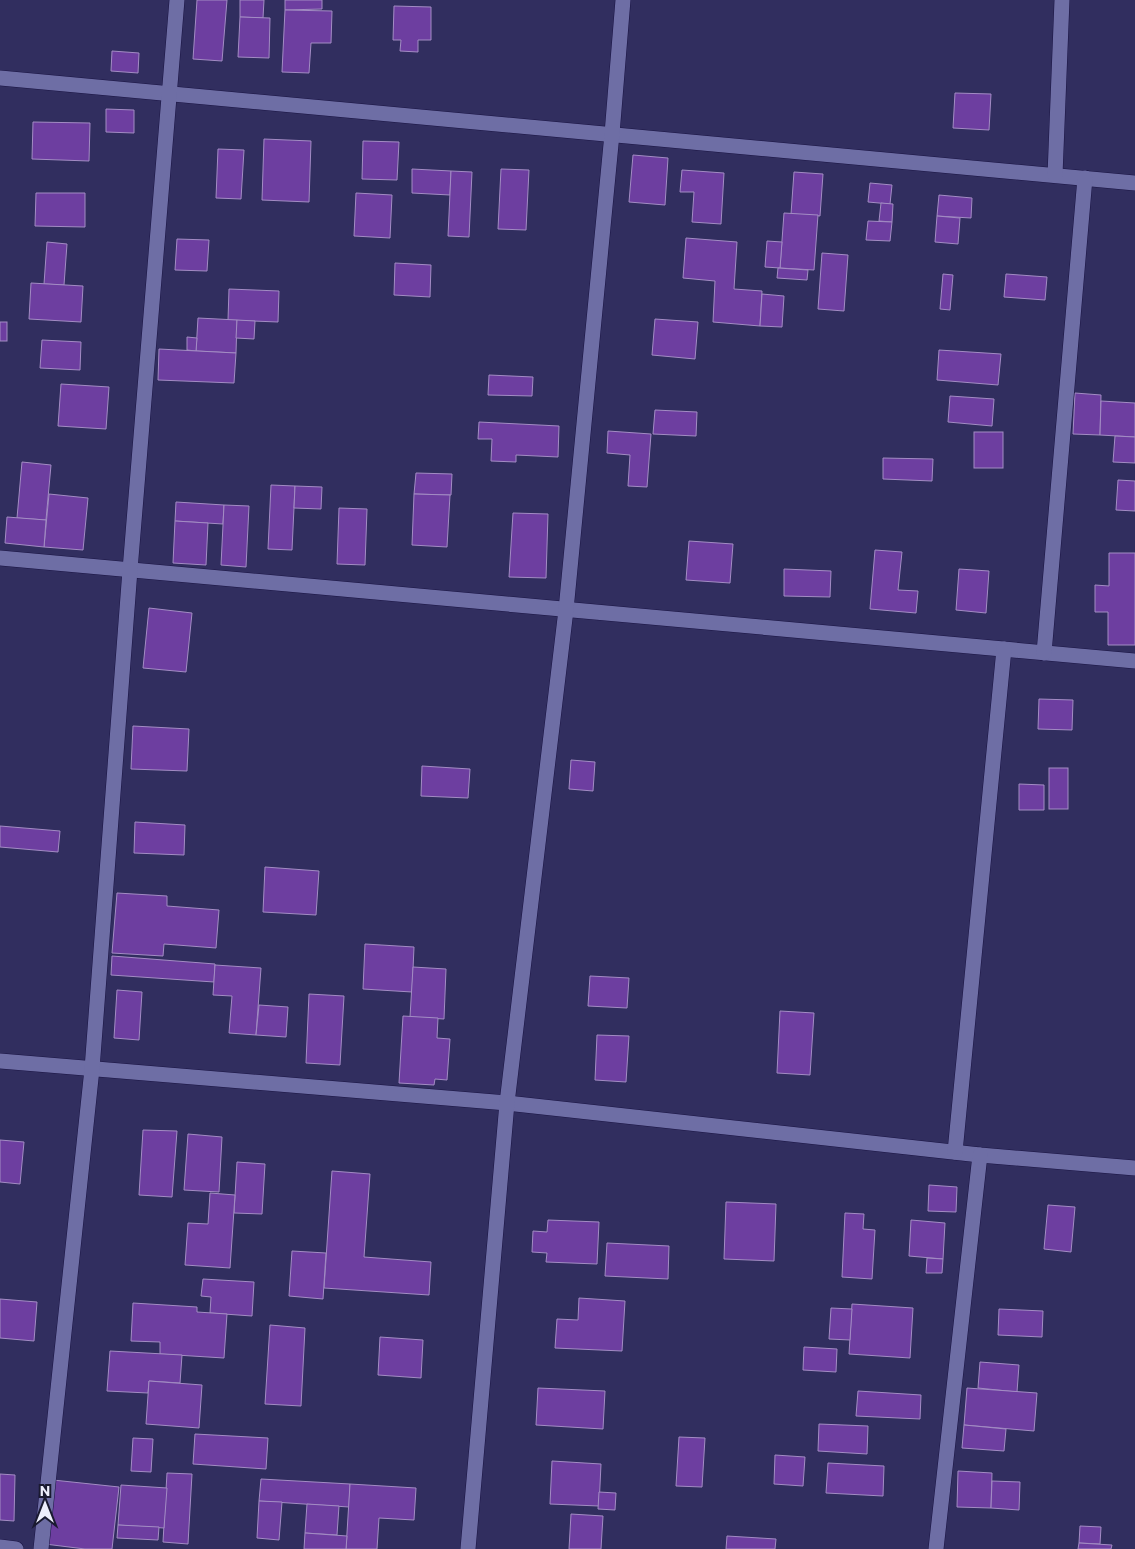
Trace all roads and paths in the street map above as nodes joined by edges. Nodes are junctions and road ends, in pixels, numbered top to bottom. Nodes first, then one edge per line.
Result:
1 (177, 0) edge
2 (623, 0) edge
3 (1062, 0) edge
4 (0, 78) edge
5 (169, 93) junction
6 (612, 134) junction
7 (1055, 175) junction
8 (1085, 178) junction
9 (1135, 183) edge
10 (0, 558) edge
11 (130, 570) junction
12 (566, 610) junction
13 (1004, 649) junction
14 (1044, 653) junction
15 (1135, 661) edge
16 (0, 1061) edge
17 (92, 1069) junction
18 (507, 1103) junction
19 (955, 1152) junction
20 (980, 1155) junction
21 (1135, 1168) edge
22 (0, 1548) edge
23 (16, 1549) edge
24 (41, 1549) edge
25 (468, 1549) edge
26 (936, 1549) edge

1 - 5 street
2 - 6 street
3 - 7 street
4 - 5 street
5 - 6 street
5 - 11 street
6 - 7 street
6 - 12 street
7 - 8 street
8 - 9 street
8 - 14 street
10 - 11 street
11 - 12 street
11 - 17 street
12 - 13 street
12 - 18 street
13 - 14 street
13 - 19 street
14 - 15 street
16 - 17 street
17 - 18 street
17 - 24 street
18 - 19 street
18 - 25 street
19 - 20 street
20 - 21 street
20 - 26 street
22 - 23 street

